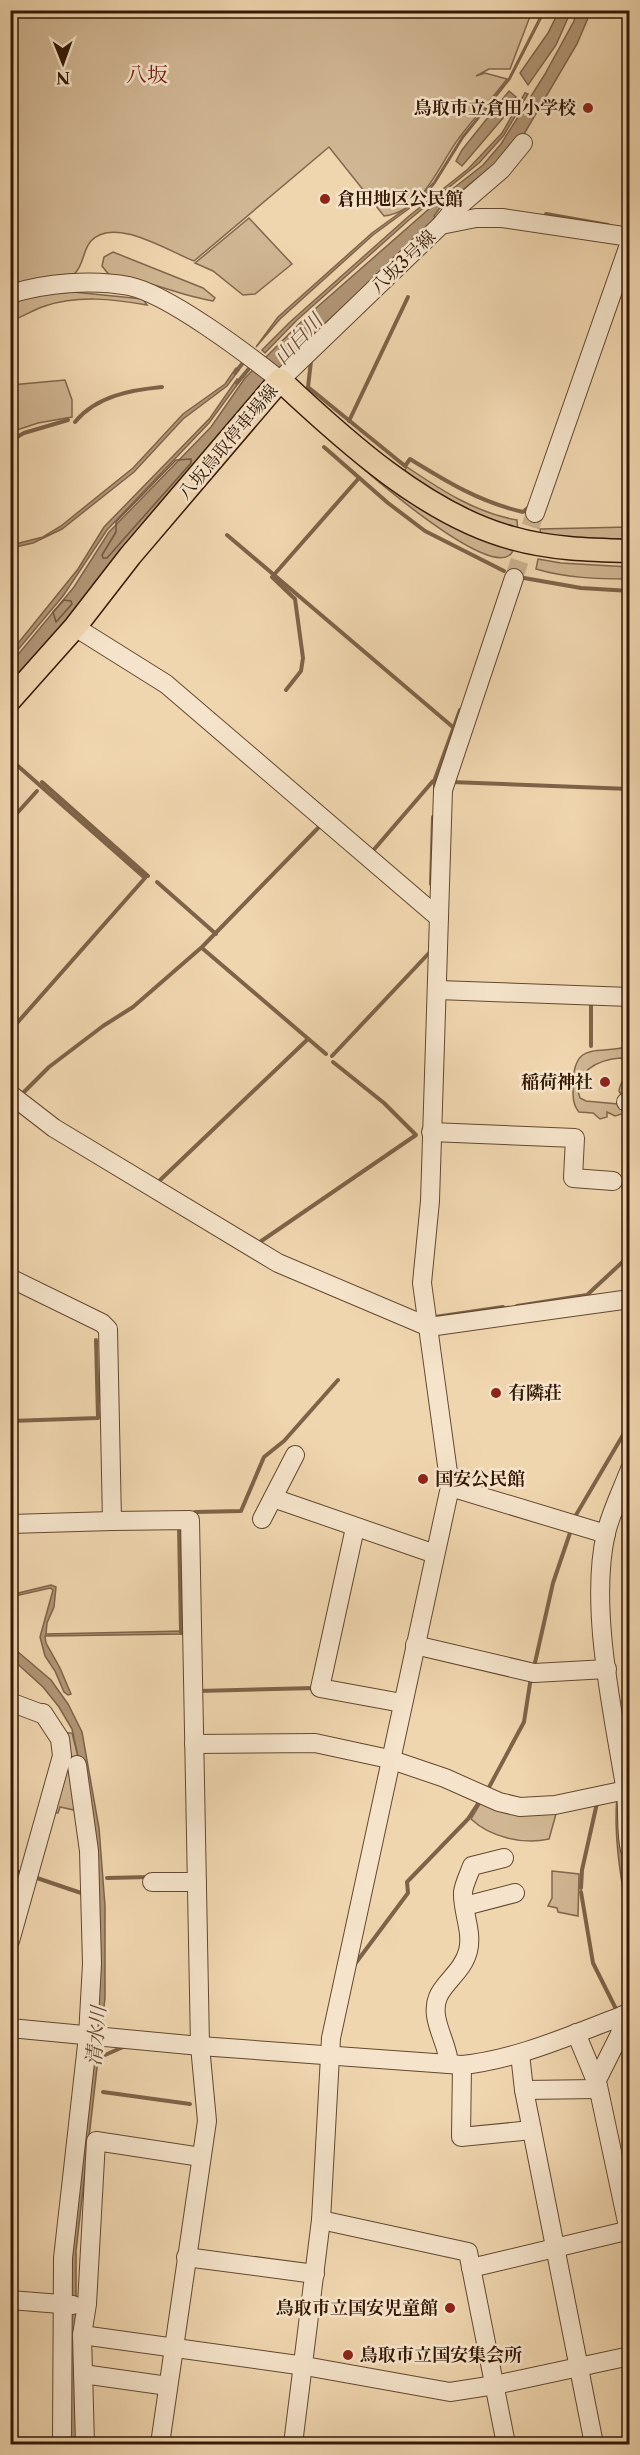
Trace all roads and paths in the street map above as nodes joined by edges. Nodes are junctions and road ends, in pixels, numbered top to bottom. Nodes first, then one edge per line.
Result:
1 (523, 143) dead end
2 (441, 225) junction
3 (630, 237) edge
4 (630, 242) edge
5 (10, 294) edge
6 (278, 379) junction
7 (535, 513) tunnel mouth
8 (630, 551) edge
9 (514, 578) tunnel mouth
10 (75, 627) junction
11 (10, 700) edge
12 (439, 918) junction
13 (438, 990) junction
14 (630, 997) edge
15 (10, 1094) edge
16 (431, 1132) junction
17 (613, 1181) dead end
18 (10, 1278) edge
19 (630, 1299) edge
20 (429, 1327) junction
21 (295, 1455) dead end
22 (630, 1469) edge
23 (450, 1487) junction
24 (273, 1498) junction
25 (262, 1519) dead end
26 (112, 1521) junction
27 (10, 1524) edge
28 (356, 1528) junction
29 (606, 1534) junction
30 (435, 1554) junction
31 (415, 1645) junction
32 (607, 1669) junction
33 (10, 1702) edge
34 (402, 1703) junction
35 (194, 1744) junction
36 (389, 1760) junction
37 (77, 1765) dead end
38 (626, 1790) junction
39 (630, 1850) edge
40 (504, 1858) dead end
41 (152, 1882) dead end
42 (196, 1882) junction
43 (515, 1893) dead end
44 (465, 1906) junction
45 (10, 1941) edge
46 (626, 2014) edge
47 (10, 2028) edge
48 (576, 2033) junction
49 (88, 2036) junction
50 (200, 2046) junction
51 (520, 2054) junction
52 (331, 2055) junction
53 (455, 2064) junction
54 (597, 2086) junction
55 (524, 2090) junction
56 (532, 2130) junction
57 (201, 2157) junction
58 (321, 2220) junction
59 (629, 2232) edge
60 (556, 2247) junction
61 (186, 2258) junction
62 (471, 2268) junction
63 (315, 2274) junction
64 (10, 2300) edge
65 (62, 2304) junction
66 (87, 2304) junction
67 (82, 2336) junction
68 (172, 2348) junction
69 (630, 2356) edge
70 (305, 2366) junction
71 (581, 2368) junction
72 (83, 2373) junction
73 (495, 2385) junction
74 (168, 2386) junction
75 (62, 2445) edge
76 (85, 2445) edge
77 (160, 2445) edge
78 (293, 2445) edge
79 (506, 2445) edge
80 (594, 2445) edge

1 - 2 street
2 - 3 street, 八坂3号線
2 - 6 street, 八坂3号線
4 - 7 street
5 - 6 street
6 - 8 main road, 八坂鳥取停車場線
6 - 10 main road, 八坂鳥取停車場線
9 - 12 street
10 - 11 main road, 八坂鳥取停車場線
10 - 12 street
12 - 13 street
13 - 14 street
13 - 16 street
15 - 20 street
16 - 17 street
16 - 20 street
18 - 26 street
19 - 20 street
20 - 23 street
21 - 24 street
22 - 29 street
23 - 29 street
23 - 30 street
24 - 25 street
24 - 28 street
26 - 27 street
26 - 35 street
28 - 30 street
28 - 34 street
29 - 32 street
30 - 31 street
31 - 32 street
31 - 34 street
32 - 38 street
33 - 45 street
34 - 36 street
35 - 36 street
35 - 42 street
36 - 38 street
36 - 52 street
37 - 49 street
38 - 39 street
40 - 44 street
41 - 42 street
42 - 50 street
43 - 44 street
44 - 53 street
46 - 48 street
46 - 54 street
47 - 49 street
48 - 51 street
48 - 54 street
49 - 50 street
49 - 65 street
50 - 52 street
50 - 57 street
51 - 53 street
51 - 55 street
52 - 53 street
52 - 58 street
53 - 56 street
54 - 55 street
54 - 59 street
55 - 56 street
56 - 60 street
57 - 61 street
57 - 66 street
58 - 62 street
58 - 63 street
59 - 60 street
60 - 62 street
60 - 71 street
61 - 63 street
61 - 68 street
62 - 73 street
63 - 70 street
64 - 65 street
65 - 66 street
65 - 75 street
66 - 67 street
67 - 68 street
67 - 72 street
68 - 70 street
68 - 74 street
69 - 71 street
70 - 73 street
70 - 78 street
71 - 73 street
71 - 80 street
72 - 74 street
72 - 76 street
73 - 79 street
74 - 77 street

